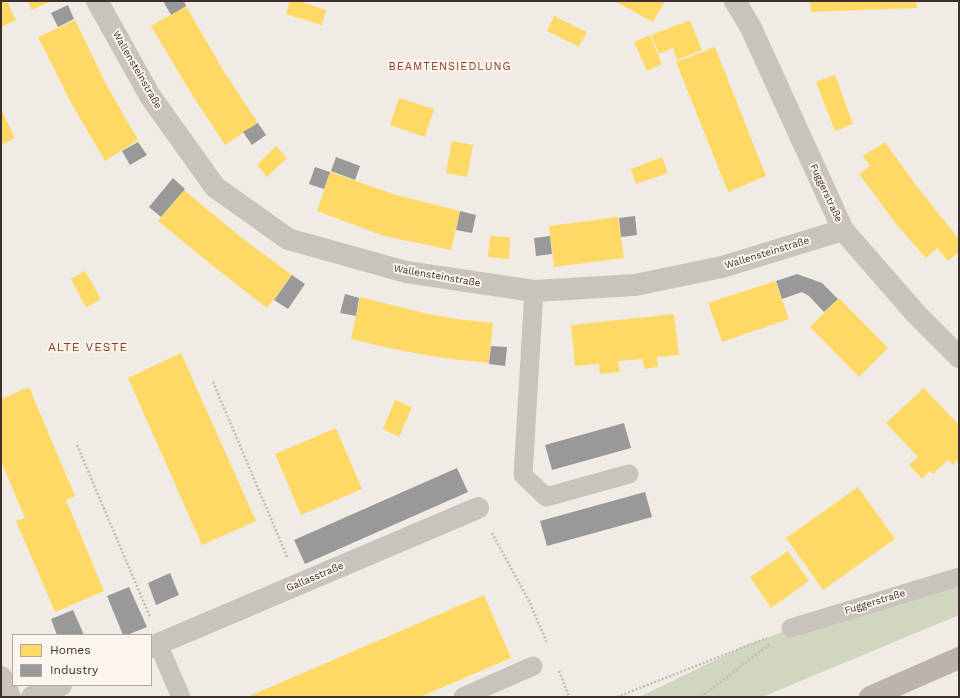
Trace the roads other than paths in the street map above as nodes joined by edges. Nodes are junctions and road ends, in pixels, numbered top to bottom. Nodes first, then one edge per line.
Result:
1 (97, 1) edge
2 (735, 1) edge
3 (843, 230) junction
4 (534, 291) junction
5 (959, 357) edge
6 (629, 474) dead end
7 (478, 508) road end
8 (959, 577) edge
9 (791, 628) road end
10 (157, 644) edge
11 (959, 658) edge
12 (533, 666) dead end
13 (1, 677) edge
14 (59, 686) edge
15 (10, 697) edge
16 (32, 697) edge
17 (181, 697) edge
18 (463, 697) edge
19 (870, 697) edge

1 - 4 street, Wallensteinstraße
2 - 3 street, Fuggerstraße
3 - 4 street, Wallensteinstraße
3 - 5 street, Fuggerstraße
4 - 6 lane
7 - 10 street, Gallasstraße
8 - 9 lane, Fuggerstraße
10 - 17 lane
11 - 19 main road
12 - 18 lane
13 - 15 street
14 - 16 street

